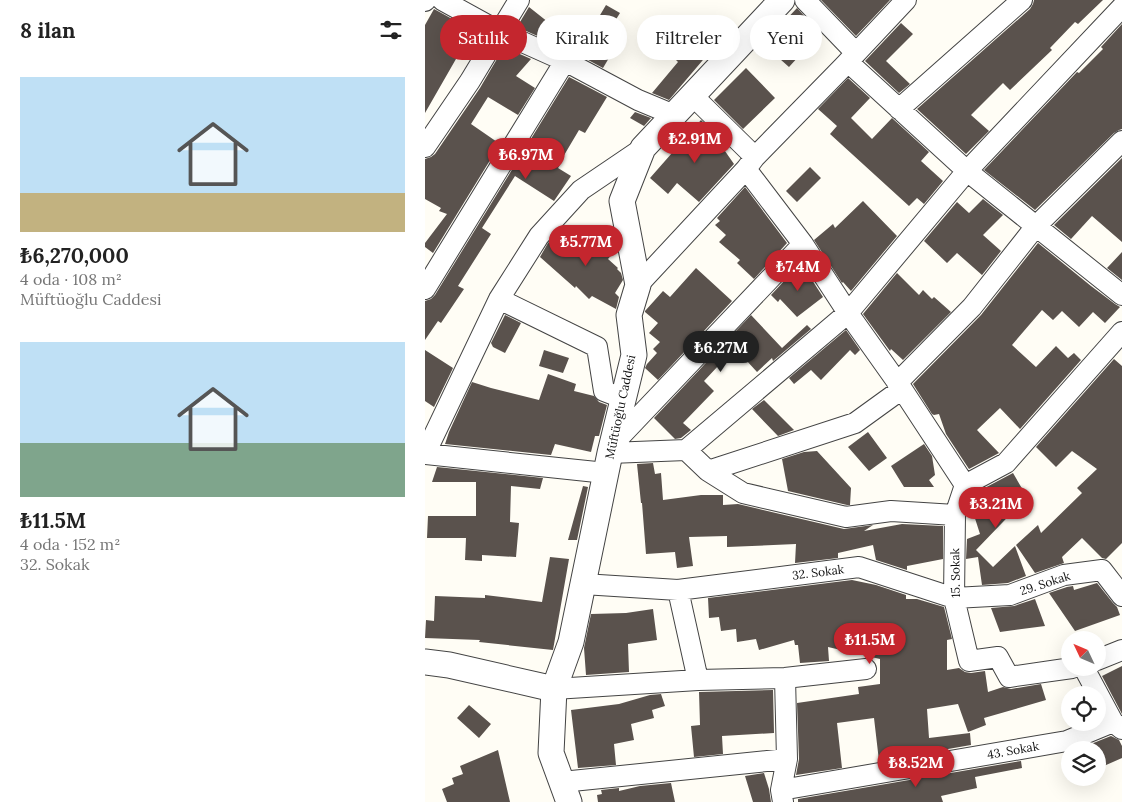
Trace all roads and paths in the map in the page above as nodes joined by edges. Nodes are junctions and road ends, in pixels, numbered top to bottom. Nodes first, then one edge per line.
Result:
1 (442, 0) edge
2 (519, 0) edge
3 (782, 0) edge
4 (805, 0) edge
5 (907, 0) edge
6 (1023, 0) edge
7 (1122, 6) edge
8 (469, 15) edge
9 (510, 15) edge
10 (527, 44) edge
11 (852, 57) junction
12 (483, 60) edge
13 (565, 61) junction
14 (693, 96) junction
15 (899, 109) junction
16 (674, 115) junction
17 (1122, 141) edge
18 (425, 147) edge
19 (643, 148) junction
20 (751, 163) junction
21 (967, 171) junction
22 (1035, 226) junction
23 (803, 244) junction
24 (638, 285) junction
25 (425, 289) edge
26 (1122, 295) edge
27 (499, 299) junction
28 (848, 312) junction
29 (1122, 332) edge
30 (900, 386) junction
31 (622, 398) junction
32 (686, 450) junction
33 (425, 454) edge
34 (609, 457) junction
35 (708, 471) junction
36 (965, 485) junction
37 (955, 515) junction
38 (583, 584) junction
39 (677, 590) junction
40 (1122, 596) edge
41 (954, 598) junction
42 (1122, 650) edge
43 (1106, 656) edge
44 (425, 662) edge
45 (866, 669) dead end
46 (1061, 670) edge
47 (1089, 676) edge
48 (785, 678) junction
49 (698, 680) junction
50 (554, 689) junction
51 (1118, 725) edge
52 (787, 759) junction
53 (565, 792) edge
54 (782, 796) edge

1 - 8 street
2 - 9 street
3 - 14 street, Müftüoğlu Caddesi
4 - 11 street
5 - 11 street
6 - 15 street
7 - 21 street
10 - 13 street
11 - 15 street
11 - 20 street
12 - 18 street
13 - 16 street
13 - 25 street
14 - 16 street, Müftüoğlu Caddesi
14 - 20 street
15 - 21 street
16 - 19 street, Müftüoğlu Caddesi
17 - 22 street
19 - 24 street, Müftüoğlu Caddesi
19 - 27 street
20 - 23 street
20 - 24 street
21 - 22 street
21 - 28 street
22 - 26 street
22 - 30 street
23 - 28 street
23 - 34 street
24 - 31 street, Müftüoğlu Caddesi
27 - 31 street
27 - 33 street
28 - 30 street
28 - 32 street
29 - 36 street
30 - 35 street
30 - 36 street
31 - 34 street, Müftüoğlu Caddesi
32 - 34 street
32 - 35 street
33 - 34 street
34 - 38 street, Müftüoğlu Caddesi
35 - 37 street
36 - 37 street, 15. Sokak
37 - 41 street, 15. Sokak
38 - 39 street, 32. Sokak
38 - 50 street, Müftüoğlu Caddesi
39 - 41 street, 32. Sokak
39 - 49 street
40 - 41 street, 29. Sokak
41 - 46 street, 15. Sokak
42 - 43 street
44 - 50 street
45 - 48 street
47 - 51 street
48 - 49 street
48 - 52 street
49 - 50 street
50 - 53 street, Müftüoğlu Caddesi
51 - 54 street, 43. Sokak
52 - 53 street
52 - 54 street

